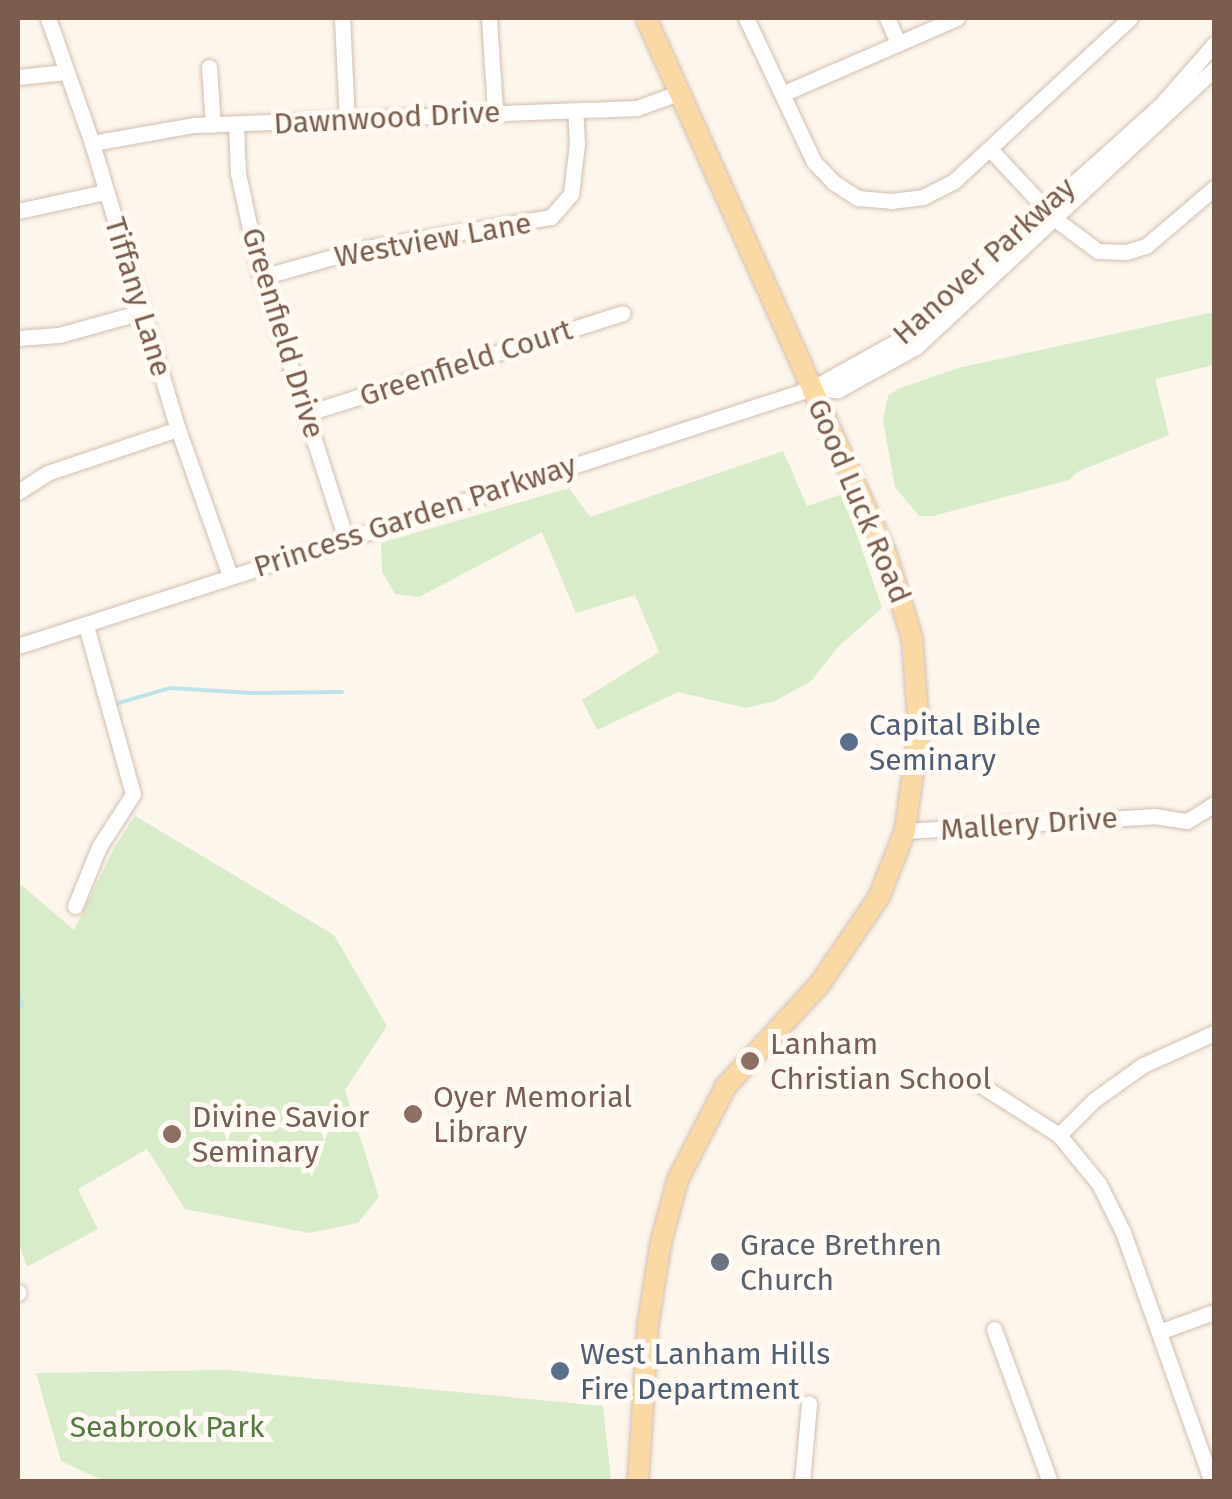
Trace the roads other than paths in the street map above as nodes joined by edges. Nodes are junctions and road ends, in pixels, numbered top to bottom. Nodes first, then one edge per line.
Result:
1 (48, 18) edge
2 (342, 18) edge
3 (489, 18) edge
4 (646, 18) edge
5 (746, 18) edge
6 (887, 18) edge
7 (957, 18) edge
8 (1130, 18) edge
9 (898, 43) junction
10 (1214, 44) edge
11 (209, 66) dead end
12 (1214, 69) edge
13 (66, 72) junction
14 (18, 78) edge
15 (681, 92) junction
16 (782, 94) junction
17 (574, 111) junction
18 (495, 112) junction
19 (347, 119) junction
20 (236, 124) junction
21 (213, 125) junction
22 (92, 143) junction
23 (990, 149) junction
24 (1214, 188) edge
25 (106, 192) junction
26 (18, 211) edge
27 (1050, 213) junction
28 (262, 277) junction
29 (142, 312) junction
30 (623, 313) dead end
31 (18, 338) edge
32 (813, 388) junction
33 (308, 412) junction
34 (178, 429) junction
35 (18, 492) edge
36 (346, 539) junction
37 (230, 576) junction
38 (86, 626) junction
39 (18, 646) edge
40 (1214, 804) edge
41 (905, 831) junction
42 (75, 906) dead end
43 (1214, 1033) edge
44 (973, 1080) dead end
45 (1058, 1134) junction
46 (1214, 1312) edge
47 (994, 1329) dead end
48 (1160, 1332) junction
49 (809, 1403) dead end
50 (638, 1482) edge
51 (802, 1482) edge
52 (1050, 1482) edge
53 (1212, 1482) edge

1 - 13 street, Tiffany Lane
2 - 19 street
3 - 18 street
4 - 15 main road, Good Luck Road
5 - 16 street
6 - 9 street
7 - 9 street
8 - 23 street
9 - 16 street
10 - 27 street, Hanover Parkway
11 - 21 street
12 - 27 street, Hanover Parkway
13 - 14 street
13 - 22 street, Tiffany Lane
15 - 17 street, Dawnwood Drive
15 - 32 main road, Good Luck Road
16 - 23 street
17 - 18 street, Dawnwood Drive
17 - 28 street, Westview Lane
18 - 19 street, Dawnwood Drive
19 - 20 street, Dawnwood Drive
20 - 21 street, Dawnwood Drive
20 - 28 street, Greenfield Drive
21 - 22 street, Dawnwood Drive
22 - 25 street, Tiffany Lane
23 - 27 street
24 - 27 street
25 - 26 street
25 - 29 street, Tiffany Lane
27 - 32 street, Hanover Parkway
28 - 33 street, Greenfield Drive
29 - 31 street
29 - 34 street, Tiffany Lane
30 - 33 street, Greenfield Court
32 - 36 street, Princess Garden Parkway
32 - 41 main road, Good Luck Road
33 - 36 street, Greenfield Drive
34 - 35 street
34 - 37 street, Tiffany Lane
36 - 37 street, Princess Garden Parkway
37 - 38 street, Princess Garden Parkway
38 - 39 street, Princess Garden Parkway
38 - 42 street
40 - 41 street, Mallery Drive
41 - 50 main road, Good Luck Road
43 - 45 street
44 - 45 street
45 - 48 street
46 - 48 street
47 - 52 street
48 - 53 street
49 - 51 street

